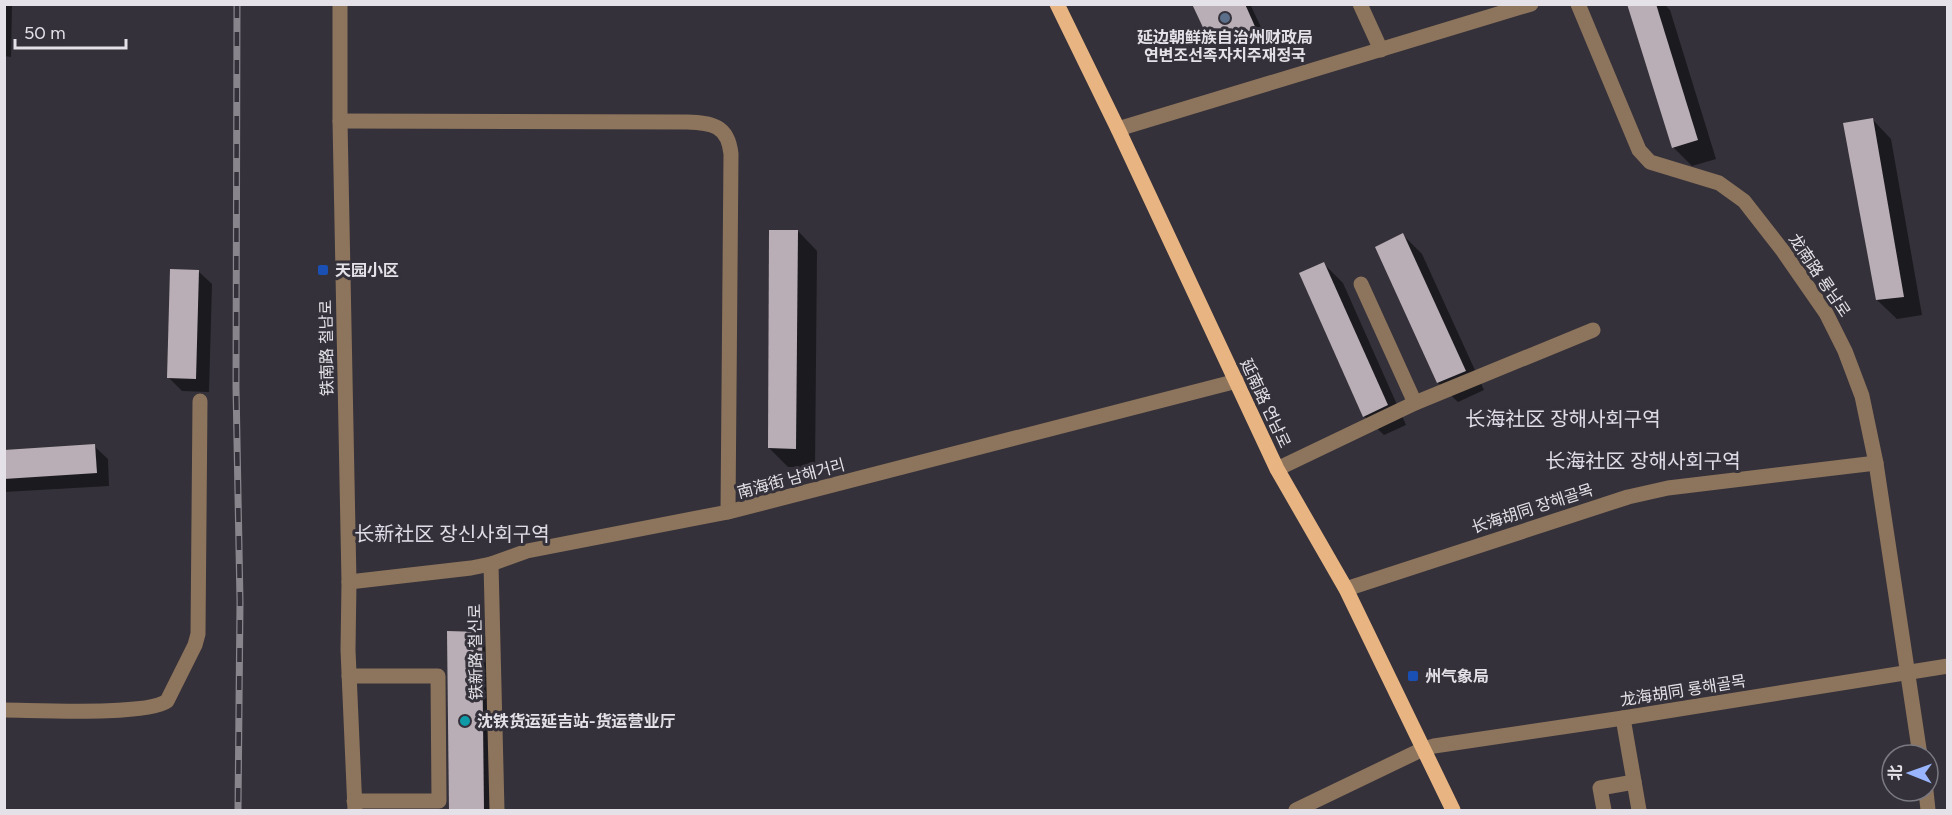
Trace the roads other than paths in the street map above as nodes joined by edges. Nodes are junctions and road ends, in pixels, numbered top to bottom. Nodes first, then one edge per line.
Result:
1 (340, 4) edge
2 (1057, 4) edge
3 (1360, 4) edge
4 (1531, 4) edge
5 (1578, 4) edge
6 (1381, 50) junction
7 (340, 121) junction
8 (1118, 129) junction
9 (1361, 284) dead end
10 (1593, 330) dead end
11 (1237, 381) junction
12 (200, 401) dead end
13 (1415, 403) junction
14 (1876, 463) junction
15 (1277, 469) junction
16 (728, 512) junction
17 (491, 564) junction
18 (349, 582) junction
19 (1346, 588) junction
20 (1947, 666) edge
21 (1909, 672) junction
22 (349, 676) junction
23 (4, 710) edge
24 (1623, 718) junction
25 (1918, 743) edge
26 (1423, 749) junction
27 (1634, 782) junction
28 (355, 806) edge
29 (497, 810) edge
30 (1296, 810) edge
31 (1453, 810) edge
32 (1604, 810) edge
33 (1639, 810) edge

1 - 7 street, 铁南路 철남로
2 - 8 main road, 延南路 연남로
3 - 6 street
4 - 6 street
5 - 14 street, 龙南路 룡남로
6 - 8 street
7 - 16 street
7 - 18 street, 铁南路 철남로
8 - 11 main road, 延南路 연남로
9 - 13 street
10 - 13 street
11 - 15 main road, 延南路 연남로
11 - 16 street, 南海街 남해거리
12 - 23 street
13 - 15 street
14 - 19 street, 长海胡同 장해골목
14 - 21 street, 龙南路 룡남로
15 - 19 main road, 延南路 연남로
16 - 17 street, 南海街 남해거리
17 - 18 street, 南海街 남해거리
17 - 29 street, 铁新路 철신로
18 - 22 street, 铁南路 철남로
19 - 26 main road, 延南路 연남로
20 - 21 street, 龙海胡同 룡해골목
21 - 24 street, 龙海胡同 룡해골목
21 - 25 street, 龙南路 룡남로
22 - 28 street, 铁南路 철남로
22 - 28 street
24 - 26 street, 龙海胡同 룡해골목
24 - 27 street
26 - 30 street, 龙海胡同 룡해골목
26 - 31 main road, 延南路 연남로
27 - 32 street
27 - 33 street

